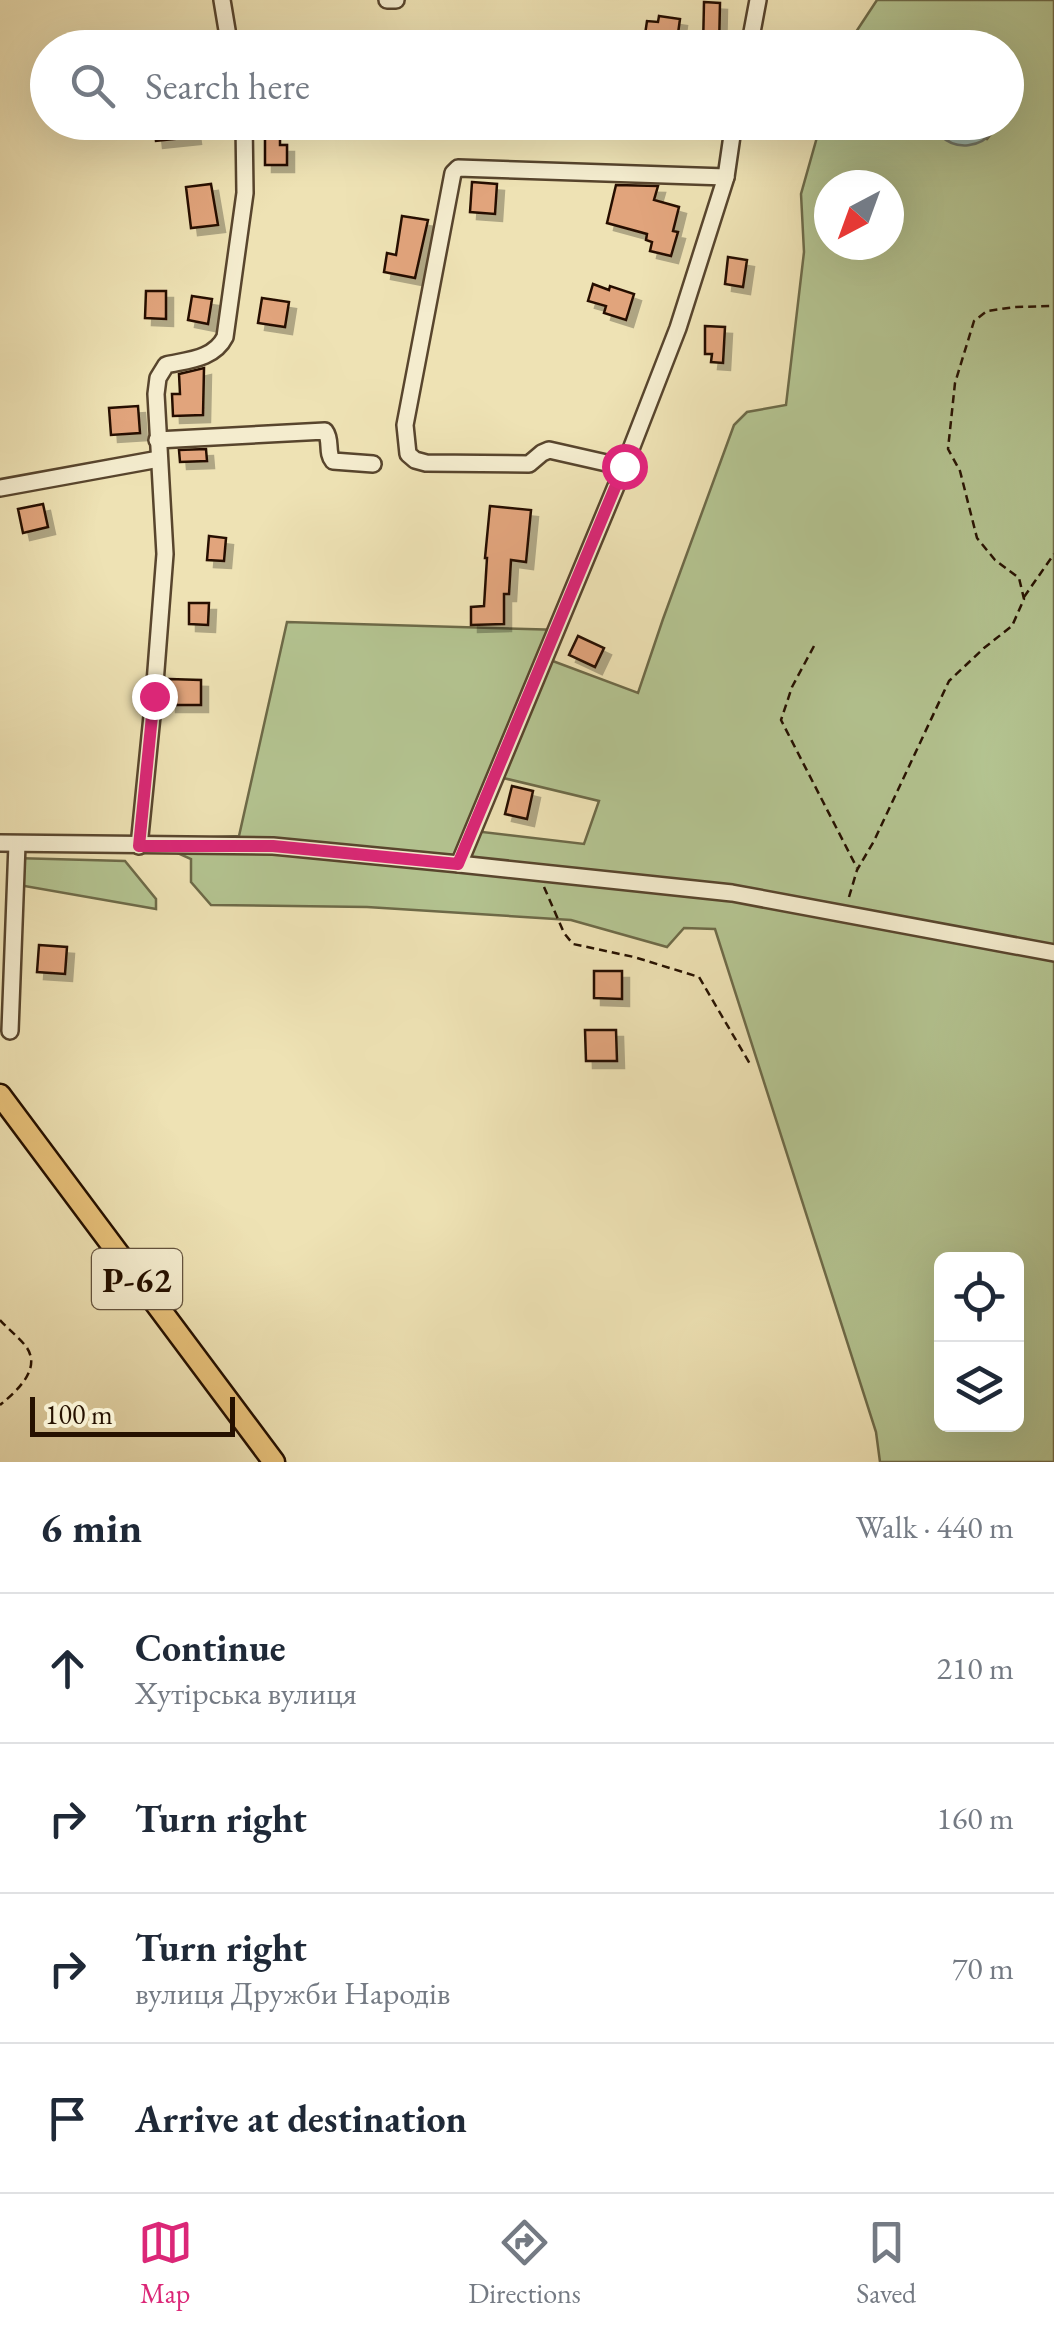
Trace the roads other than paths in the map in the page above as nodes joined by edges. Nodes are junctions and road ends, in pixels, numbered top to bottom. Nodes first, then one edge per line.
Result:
1 (222, 0) edge
2 (387, 0) edge
3 (396, 0) edge
4 (758, 0) edge
5 (227, 30) edge
6 (752, 30) edge
7 (244, 140) edge
8 (731, 140) edge
9 (726, 177) junction
10 (157, 440) junction
11 (159, 459) junction
12 (373, 464) dead end
13 (624, 466) junction
14 (0, 488) edge
15 (0, 843) edge
16 (17, 844) junction
17 (139, 846) junction
18 (458, 864) junction
19 (1054, 952) edge
20 (10, 1031) dead end
21 (0, 1094) edge
22 (274, 1462) edge

1 - 5 street
2 - 3 street
4 - 6 street
7 - 10 street
8 - 9 street
9 - 13 street
9 - 13 street
10 - 11 street
10 - 12 street
11 - 14 street
11 - 17 street
13 - 18 street
15 - 16 street
16 - 17 street
16 - 20 street
17 - 18 street
18 - 19 street
21 - 22 main road, Р-62

